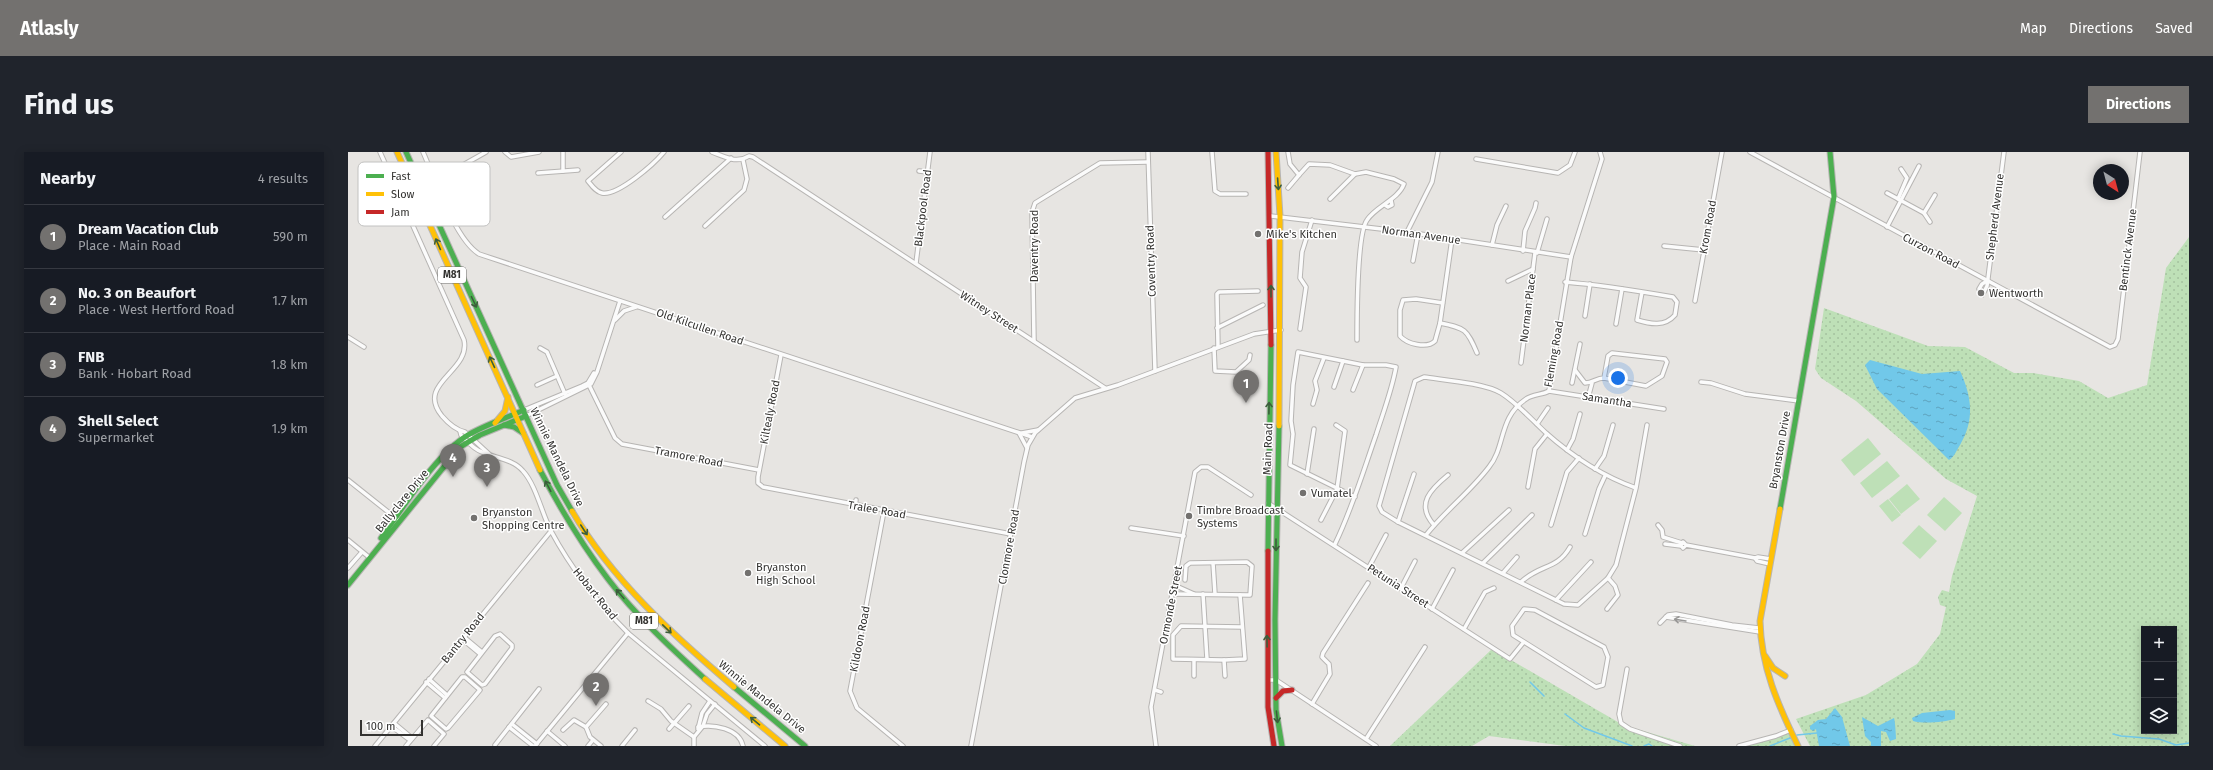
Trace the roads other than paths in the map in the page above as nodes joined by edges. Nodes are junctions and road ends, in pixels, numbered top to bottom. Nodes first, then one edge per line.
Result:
1 (380, 152) edge
2 (397, 152) edge
3 (406, 152) edge
4 (423, 152) edge
5 (486, 152) edge
6 (505, 152) edge
7 (539, 152) edge
8 (563, 152) edge
9 (621, 152) edge
10 (664, 152) edge
11 (712, 152) edge
12 (746, 152) edge
13 (930, 152) edge
14 (1148, 152) edge
15 (1212, 152) edge
16 (1268, 152) edge
17 (1276, 152) edge
18 (1288, 152) edge
19 (1438, 152) edge
20 (1575, 152) edge
21 (1600, 152) edge
22 (1722, 152) edge
23 (1750, 152) edge
24 (1830, 152) edge
25 (2004, 152) edge
26 (2140, 152) edge
27 (522, 154) edge
28 (748, 157) junction
29 (731, 158) junction
30 (1476, 159) dead end
31 (743, 160) junction
32 (384, 162) edge
33 (402, 162) edge
34 (411, 162) edge
35 (428, 162) edge
36 (467, 162) edge
37 (1148, 162) junction
38 (1919, 166) dead end
39 (1901, 168) dead end
40 (563, 170) junction
41 (578, 170) dead end
42 (919, 171) dead end
43 (538, 172) dead end
44 (928, 172) junction
45 (1355, 174) junction
46 (1299, 175) junction
47 (1288, 188) dead end
48 (1887, 193) dead end
49 (1246, 194) dead end
50 (1935, 195) dead end
51 (1834, 197) junction
52 (1330, 199) dead end
53 (1899, 199) junction
54 (1536, 203) dead end
55 (1506, 206) dead end
56 (1924, 213) junction
57 (1271, 216) junction
58 (1280, 216) junction
59 (665, 217) dead end
60 (1547, 219) dead end
61 (1312, 220) junction
62 (1930, 222) dead end
63 (413, 226) edge
64 (431, 226) edge
65 (440, 226) edge
66 (456, 226) edge
67 (705, 226) dead end
68 (1363, 227) junction
69 (1887, 227) junction
70 (1407, 232) junction
71 (1418, 234) junction
72 (1452, 239) junction
73 (1492, 245) junction
74 (1664, 246) dead end
75 (1523, 250) junction
76 (1704, 250) junction
77 (1536, 253) junction
78 (1571, 257) junction
79 (1413, 261) dead end
80 (916, 263) junction
81 (1533, 269) junction
82 (1508, 281) dead end
83 (1987, 281) junction
84 (1566, 282) junction
85 (1590, 284) junction
86 (1622, 289) junction
87 (1979, 289) tunnel mouth
88 (1258, 291) dead end
89 (1642, 292) junction
90 (1984, 292) tunnel mouth
91 (620, 301) junction
92 (1695, 301) dead end
93 (1443, 303) junction
94 (1263, 305) dead end
95 (637, 306) junction
96 (1585, 316) dead end
97 (614, 322) junction
98 (1440, 323) junction
99 (1616, 324) dead end
100 (1217, 328) junction
101 (1300, 329) dead end
102 (1271, 330) junction
103 (1281, 330) junction
104 (348, 337) edge
105 (1357, 340) dead end
106 (1034, 341) junction
107 (1580, 344) dead end
108 (2113, 346) joint
109 (364, 347) dead end
110 (540, 348) dead end
111 (1216, 348) junction
112 (1477, 353) dead end
113 (781, 355) junction
114 (1250, 356) dead end
115 (1324, 358) junction
116 (1344, 361) junction
117 (1521, 363) dead end
118 (1363, 365) junction
119 (1575, 370) junction
120 (1155, 371) junction
121 (557, 376) junction
122 (1604, 378) junction
123 (1701, 382) dead end
124 (1572, 383) dead end
125 (1592, 383) junction
126 (589, 384) junction
127 (537, 385) dead end
128 (1334, 387) dead end
129 (1104, 388) junction
130 (1353, 390) dead end
131 (1549, 391) junction
132 (565, 394) junction
133 (508, 397) junction
134 (1588, 398) junction
135 (1799, 401) junction
136 (1313, 404) dead end
137 (951, 405) dead end
138 (1518, 407) junction
139 (1548, 408) dead end
140 (1664, 409) dead end
141 (524, 410) junction
142 (950, 410) junction
143 (1580, 414) dead end
144 (516, 416) junction
145 (526, 416) junction
146 (495, 423) junction
147 (1537, 424) junction
148 (504, 425) junction
149 (1336, 425) dead end
150 (1613, 425) dead end
151 (1647, 425) dead end
152 (1314, 429) dead end
153 (1039, 430) junction
154 (524, 433) junction
155 (1020, 433) junction
156 (1547, 434) junction
157 (1032, 438) junction
158 (468, 439) junction
159 (1027, 449) junction
160 (1567, 450) junction
161 (1579, 458) junction
162 (1595, 469) junction
163 (759, 470) junction
164 (1307, 474) junction
165 (1414, 474) dead end
166 (1448, 475) dead end
167 (1605, 476) junction
168 (348, 480) edge
169 (1528, 487) dead end
170 (1636, 488) junction
171 (1337, 489) junction
172 (1251, 495) dead end
173 (1355, 497) junction
174 (856, 500) dead end
175 (1267, 502) junction
176 (855, 506) junction
177 (1276, 506) junction
178 (1508, 510) dead end
179 (884, 511) junction
180 (1532, 515) dead end
181 (397, 519) junction
182 (1321, 520) dead end
183 (1398, 522) junction
184 (1434, 525) junction
185 (1551, 525) dead end
186 (1658, 525) dead end
187 (1132, 528) dead end
188 (551, 530) junction
189 (1011, 534) junction
190 (1585, 534) dead end
191 (1386, 535) dead end
192 (1426, 535) junction
193 (1184, 536) junction
194 (348, 540) edge
195 (1335, 544) junction
196 (1665, 544) dead end
197 (1681, 544) junction
198 (1570, 547) dead end
199 (362, 552) junction
200 (1462, 553) junction
201 (368, 557) junction
202 (1517, 557) dead end
203 (1415, 561) dead end
204 (1771, 561) junction
205 (1483, 562) junction
206 (1591, 562) dead end
207 (1213, 563) junction
208 (1370, 567) junction
209 (348, 568) edge
210 (1453, 570) dead end
211 (1503, 573) junction
212 (1608, 578) junction
213 (348, 580) edge
214 (1185, 580) dead end
215 (1521, 582) junction
216 (1368, 583) dead end
217 (348, 585) edge
218 (1174, 586) junction
219 (1401, 588) junction
220 (1494, 588) dead end
221 (1173, 594) junction
222 (1194, 594) junction
223 (1203, 594) junction
224 (1215, 594) junction
225 (1240, 595) junction
226 (1556, 600) junction
227 (1432, 609) junction
228 (1607, 609) dead end
229 (1660, 623) dead end
230 (1204, 627) junction
231 (1242, 627) junction
232 (1464, 630) junction
233 (1760, 630) junction
234 (628, 633) junction
235 (463, 638) junction
236 (1523, 643) junction
237 (1425, 648) dead end
238 (481, 653) junction
239 (1764, 654) junction
240 (1207, 659) junction
241 (1194, 660) junction
242 (1224, 660) junction
243 (1627, 669) dead end
244 (1194, 676) dead end
245 (1225, 676) dead end
246 (1786, 676) dead end
247 (429, 679) junction
248 (1268, 680) junction
249 (1276, 680) junction
250 (426, 682) junction
251 (539, 689) dead end
252 (1155, 690) junction
253 (1292, 690) junction
254 (1160, 692) dead end
255 (446, 696) junction
256 (1276, 699) junction
257 (710, 700) junction
258 (648, 701) dead end
259 (606, 704) dead end
260 (715, 704) junction
261 (1312, 704) junction
262 (689, 706) dead end
263 (393, 724) junction
264 (675, 724) junction
265 (510, 725) junction
266 (586, 727) junction
267 (700, 728) junction
268 (669, 729) dead end
269 (563, 730) dead end
270 (635, 730) dead end
271 (1791, 730) junction
272 (547, 731) junction
273 (694, 737) junction
274 (411, 739) junction
275 (1366, 739) junction
276 (593, 740) junction
277 (495, 745) edge
278 (535, 745) edge
279 (598, 745) edge
280 (375, 746) edge
281 (406, 746) edge
282 (434, 746) edge
283 (565, 746) edge
284 (588, 746) edge
285 (622, 746) edge
286 (694, 746) edge
287 (743, 746) edge
288 (765, 746) edge
289 (785, 746) edge
290 (806, 746) edge
291 (903, 746) edge
292 (972, 746) edge
293 (1156, 746) edge
294 (1274, 746) edge
295 (1282, 746) edge
296 (1376, 746) edge
297 (1680, 746) edge
298 (1739, 746) edge
299 (1798, 746) edge

1 - 32 street, Hobart Road
33 -> 2 main road, Winnie Mandela Drive / M81
3 -> 34 main road, Winnie Mandela Drive / M81
4 - 35 street, Old Kilcullen Road
5 - 36 street
6 - 27 street
7 - 27 street
8 - 40 street
9 - 10 street
11 - 29 street
12 - 28 street
13 - 44 street, Blackpool Road
14 - 37 street, Coventry Road
15 - 49 street
16 - 57 main road, Main Road
17 -> 58 main road, Main Road
18 - 46 street
19 - 70 street
20 - 30 street
21 - 78 street, Fleming Road
22 - 76 street, Krom Road
23 - 51 street, Curzon Road
24 - 51 main road, Bryanston Drive
25 - 83 street, Shepherd Avenue
26 - 108 street, Bentinck Avenue
28 - 31 street
28 - 80 street, Witney Street
29 - 31 street
29 - 59 street
31 - 67 street
37 - 106 street, Daventry Road
37 - 120 street, Coventry Road
38 - 53 street
39 - 53 street
40 - 41 street
40 - 43 street
42 - 44 street
44 - 80 street, Blackpool Road
45 - 46 street
45 - 52 street
45 - 68 street
46 - 47 street
48 - 53 street
50 - 56 street
51 - 69 street, Curzon Road
51 - 135 main road, Bryanston Drive
53 - 56 street
53 - 69 street
54 - 75 street
55 - 73 street
56 - 62 street
57 - 58 street, Norman Avenue
102 -> 57 main road, Main Road
58 - 61 street, Norman Avenue
58 - 103 main road, Main Road
60 - 77 street, Norman Place
61 - 68 street, Norman Avenue
61 - 101 street
63 - 158 street, Hobart Road
133 -> 64 main road, Winnie Mandela Drive / M81
65 -> 141 main road, Winnie Mandela Drive / M81
66 - 91 street, Old Kilcullen Road
68 - 70 street, Norman Avenue
68 - 105 street
69 - 83 street, Curzon Road
70 - 71 street, Norman Avenue
71 - 72 street, Norman Avenue
71 - 79 street
72 - 73 street, Norman Avenue
72 - 93 street
73 - 75 street, Norman Avenue
74 - 76 street
75 - 77 street, Norman Avenue
76 - 92 street, Krom Road
77 - 78 street, Norman Avenue
77 - 81 street, Norman Place
78 - 84 street, Fleming Road
80 - 106 street, Witney Street
81 - 82 street
81 - 117 street, Norman Place
83 - 87 street
83 - 90 street, Shepherd Avenue
83 - 108 street, Curzon Road
84 - 85 street
84 - 131 street, Fleming Road
85 - 86 street
85 - 96 street
86 - 89 street
86 - 99 street
88 - 100 street
89 - 89 street
91 - 95 street, Old Kilcullen Road
91 - 97 street
93 - 98 street
93 - 98 street
94 - 100 street
95 - 97 street
95 - 113 street, Old Kilcullen Road
97 - 126 street
98 - 112 street
100 - 111 street
102 - 103 street
102 - 111 street
175 -> 102 main road, Main Road
103 - 177 main road, Main Road
104 - 109 street
106 - 129 street, Witney Street
107 - 119 street
110 - 121 street
111 - 114 street
111 - 120 street
113 - 142 street, Old Kilcullen Road
113 - 163 street, Kiltealy Road
115 - 116 street
115 - 136 street
115 - 164 street
116 - 118 street
116 - 128 street
118 - 130 street
118 - 173 street
119 - 124 street
119 - 125 street
120 - 129 street
121 - 127 street
121 - 132 street
122 - 122 street
122 - 125 street
123 - 135 street
125 - 134 street
126 - 132 street, Ballyclare Drive
126 - 145 street, Ballyclare Drive
126 - 163 street, Tramore Road
129 - 153 street, Clonmore Road
131 - 134 street, Samantha
131 - 138 street, Fleming Road
132 - 141 street, Ballyclare Drive
133 - 144 main road, Winnie Mandela Drive / M81
133 - 146 main road
134 - 140 street, Samantha
135 - 204 main road, Bryanston Drive
137 - 142 street
138 - 147 street
138 - 183 street
138 - 184 street, Fleming Road
139 - 147 street
141 - 144 main road, Ballyclare Drive
141 - 145 main road, Winnie Mandela Drive / M81
142 - 155 street, Old Kilcullen Road
143 - 160 street
144 - 145 main road, Ballyclare Drive
144 - 146 main road, Ballyclare Drive
144 - 148 main road, Ballyclare Drive
144 - 154 main road, Winnie Mandela Drive / M81
145 -> 290 main road, Winnie Mandela Drive / M81
146 - 158 main road, Ballyclare Drive
147 - 156 street
148 - 154 main road
148 - 158 main road, Ballyclare Drive
149 - 171 street
150 - 162 street
151 - 170 street
152 - 164 street
153 - 155 street
153 - 157 street, Clonmore Road
289 -> 154 main road, Winnie Mandela Drive / M81
155 - 157 street, Old Kilcullen Road
155 - 159 street
156 - 160 street
156 - 169 street
157 - 159 street, Clonmore Road
158 - 181 main road, Ballyclare Drive
158 - 188 street, Hobart Road
159 - 189 street, Clonmore Road
160 - 161 street
161 - 162 street
161 - 185 street
162 - 167 street
163 - 176 street, Tralee Road
164 - 171 street
165 - 183 street
166 - 184 street
167 - 170 street
167 - 190 street
168 - 181 street
170 - 212 street
171 - 173 street
171 - 182 street
172 - 193 street, Ormonde Street
173 - 195 street
174 - 176 street
175 - 177 street, Petunia Street
248 -> 175 main road, Main Road
176 - 179 street, Tralee Road
177 - 195 street, Petunia Street
177 -> 249 main road, Main Road
178 - 200 street
179 - 189 street, Tralee Road
179 - 291 street, Kildoon Road
180 - 205 street
181 - 201 main road, Ballyclare Drive
183 - 192 street
184 - 192 street, Fleming Road
186 - 197 street
187 - 193 street
188 - 234 street, Hobart Road
188 - 235 street, Bantry Road
189 - 292 street, Clonmore Road
191 - 208 street
192 - 200 street
193 - 218 street, Ormonde Street
194 - 199 street
195 - 208 street, Petunia Street
196 - 197 street
197 - 204 street
198 - 215 street
199 - 201 street
199 - 209 street
200 - 205 street
201 - 213 main road, Ballyclare Drive
201 - 217 main road, Ballyclare Drive
202 - 211 street
203 - 219 street
204 - 233 main road, Bryanston Drive
205 - 211 street
206 - 226 street
207 - 214 street
207 - 224 street
207 - 225 street
208 - 219 street, Petunia Street
210 - 227 street
211 - 215 street
212 - 226 street
212 - 228 street
215 - 226 street
216 - 261 street
218 - 221 street, Ormonde Street
218 - 222 street
219 - 227 street, Petunia Street
220 - 232 street
221 - 222 street
221 - 252 street, Ormonde Street
222 - 223 street
223 - 224 street
223 - 230 street
224 - 225 street
225 - 231 street
227 - 232 street, Petunia Street
229 - 233 street
230 - 231 street
230 - 240 street
230 - 241 street
231 - 242 street
232 - 236 street, Petunia Street
233 - 239 main road, Bryanston Drive
234 - 257 street, Hobart Road
234 - 272 street
235 - 238 street
235 - 247 street, Bantry Road
236 - 236 street
237 - 275 street
238 - 238 street
239 - 246 main road
239 - 271 main road, Bryanston Drive
240 - 241 street
240 - 242 street
241 - 244 street
242 - 245 street
243 - 297 street
247 - 250 street, Bantry Road
247 - 255 street
248 - 249 street
248 - 294 main road, Main Road
249 - 253 street
249 - 256 main road, Main Road
250 - 255 street
250 - 263 street, Bantry Road
251 - 265 street
252 - 254 street
252 - 293 street, Ormonde Street
253 - 256 main road
253 - 261 street
255 - 255 street
256 -> 295 main road, Main Road
257 - 260 street, Hobart Road
257 - 267 street
258 - 264 street
259 - 266 street
260 - 267 street
260 - 288 street, Hobart Road
261 - 275 street
262 - 264 street
263 - 274 street
263 - 280 street, Bantry Road
264 - 268 street
264 - 273 street
265 - 277 street
265 - 278 street
266 - 269 street
266 - 276 street
267 - 273 street
267 - 287 street
270 - 285 street
271 - 298 street
271 - 299 main road, Bryanston Drive
272 - 278 street
272 - 283 street
273 - 286 street
274 - 281 street
274 - 282 street
275 - 296 street
276 - 279 street
276 - 284 street

